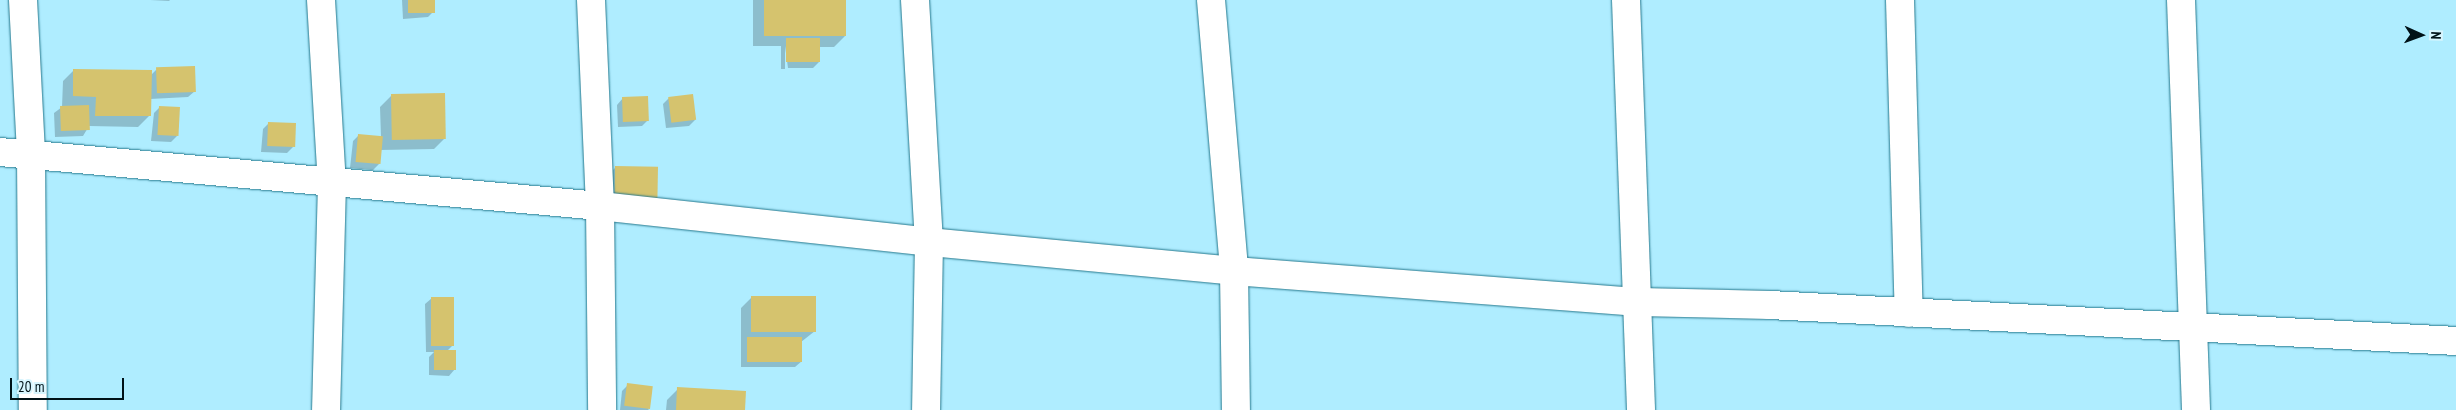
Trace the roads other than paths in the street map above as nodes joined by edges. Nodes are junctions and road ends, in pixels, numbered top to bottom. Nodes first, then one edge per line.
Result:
1 (23, 0) edge
2 (321, 0) edge
3 (591, 0) edge
4 (915, 0) edge
5 (1211, 0) edge
6 (1626, 0) edge
7 (1900, 0) edge
8 (2181, 0) edge
9 (0, 152) edge
10 (31, 154) junction
11 (332, 183) junction
12 (600, 206) junction
13 (929, 242) junction
14 (1234, 271) junction
15 (1639, 302) junction
16 (1909, 313) junction
17 (2194, 328) junction
18 (2456, 341) edge
19 (32, 410) edge
20 (326, 410) edge
21 (602, 410) edge
22 (926, 410) edge
23 (1236, 410) edge
24 (1641, 410) edge
25 (2196, 410) edge

1 - 10 street
2 - 11 street
3 - 12 street
4 - 13 street
5 - 14 street
6 - 15 street
7 - 16 street
8 - 17 street
9 - 10 street
10 - 11 street
10 - 19 street
11 - 12 street
11 - 20 street
12 - 13 street
12 - 21 street
13 - 14 street
13 - 22 street
14 - 15 street
14 - 23 street
15 - 16 street
15 - 24 street
16 - 17 street
17 - 18 street
17 - 25 street

